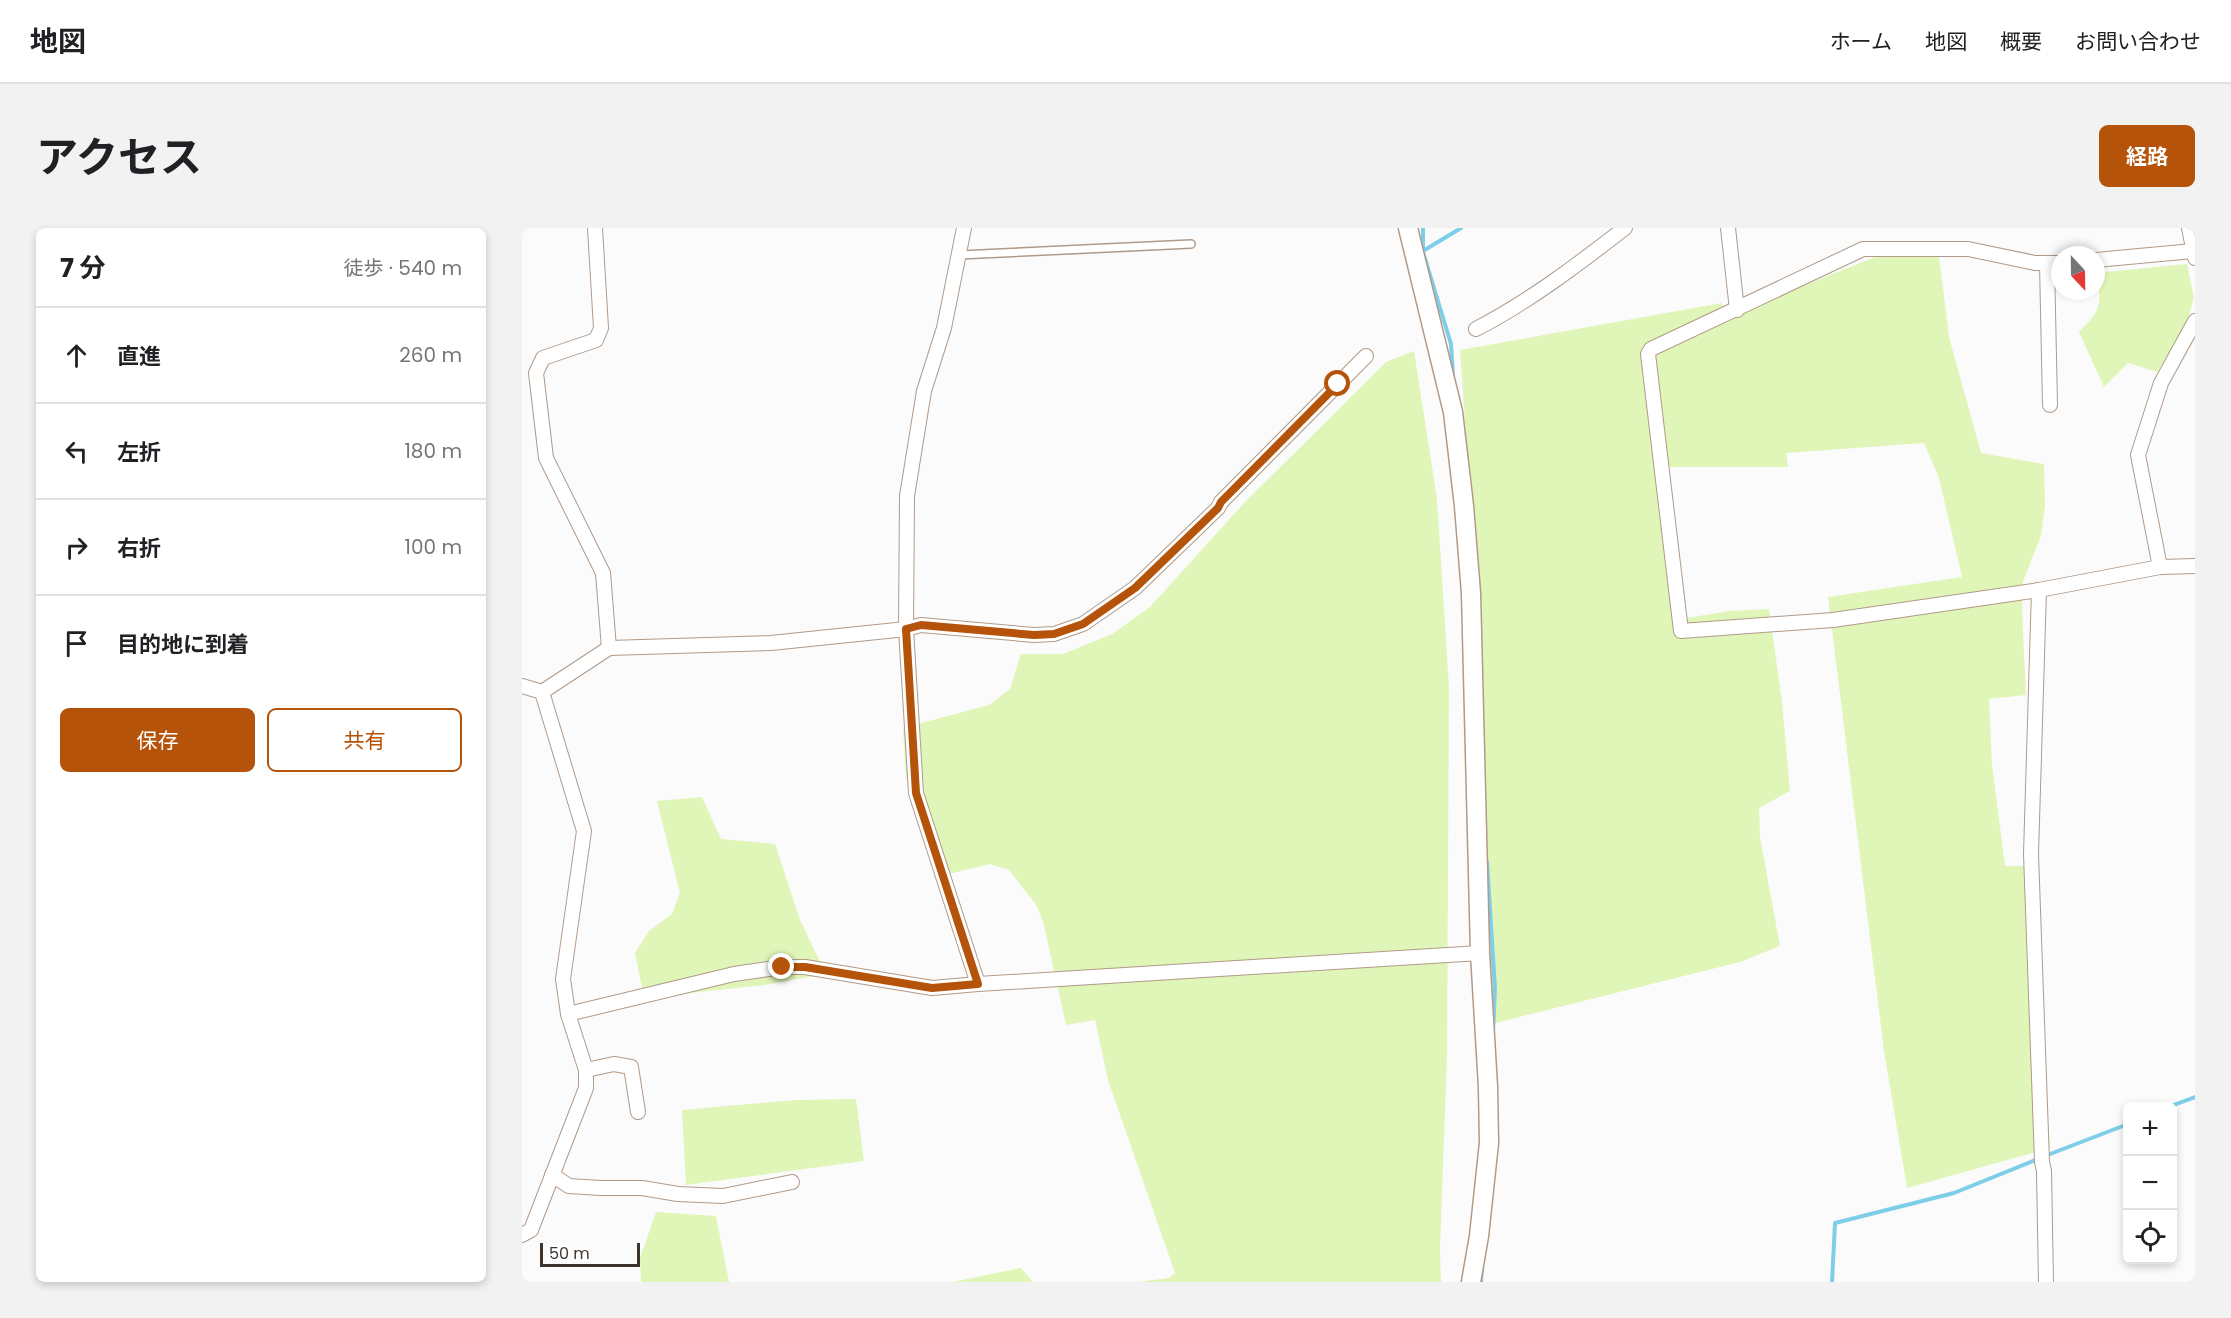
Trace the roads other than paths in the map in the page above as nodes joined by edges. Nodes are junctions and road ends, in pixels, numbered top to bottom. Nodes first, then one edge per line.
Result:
1 (595, 228) edge
2 (964, 228) edge
3 (1408, 228) edge
4 (1625, 228) edge
5 (1728, 228) edge
6 (2189, 228) edge
7 (1191, 244) dead end
8 (2194, 254) edge
9 (959, 255) junction
10 (2105, 259) edge
11 (2051, 263) edge
12 (2053, 300) edge
13 (1737, 310) junction
14 (2195, 321) edge
15 (1476, 329) dead end
16 (1366, 356) dead end
17 (2050, 405) dead end
18 (2195, 566) edge
19 (2160, 567) junction
20 (2039, 590) junction
21 (906, 629) junction
22 (609, 648) junction
23 (522, 686) edge
24 (542, 692) junction
25 (1480, 953) junction
26 (978, 984) junction
27 (568, 1014) junction
28 (586, 1070) junction
29 (638, 1112) dead end
30 (552, 1175) junction
31 (792, 1182) dead end
32 (522, 1235) edge
33 (1471, 1282) edge
34 (2046, 1282) edge

1 - 22 street
2 - 9 street
3 - 25 street
4 - 15 street
5 - 13 street
6 - 8 street
7 - 9 lane
8 - 10 street
9 - 21 street
11 - 13 street
12 - 17 street
13 - 20 street
14 - 19 street
16 - 21 street
18 - 19 street
19 - 20 street
20 - 34 street
21 - 22 street
21 - 26 street
22 - 24 street
23 - 24 street
24 - 27 street
25 - 26 street
25 - 33 street
26 - 27 street
27 - 28 street
28 - 29 street
28 - 30 street
30 - 31 street
30 - 32 street

